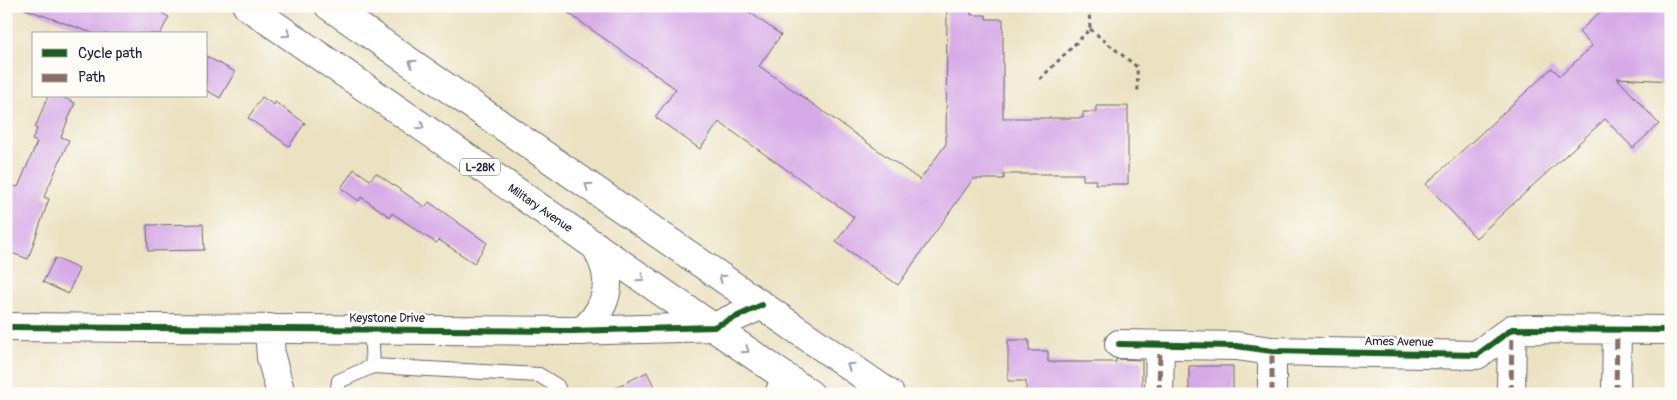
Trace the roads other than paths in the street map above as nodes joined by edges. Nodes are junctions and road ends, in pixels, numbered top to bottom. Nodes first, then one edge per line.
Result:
1 (247, 6) edge
2 (329, 6) edge
3 (596, 246) junction
4 (762, 305) junction
5 (6, 327) edge
6 (714, 327) junction
7 (269, 328) junction
8 (371, 329) junction
9 (1512, 329) junction
10 (1617, 329) junction
11 (1671, 330) edge
12 (582, 331) junction
13 (1119, 344) dead end
14 (1160, 345) junction
15 (1272, 351) junction
16 (373, 366) junction
17 (775, 383) edge
18 (282, 394) edge
19 (337, 394) edge
20 (560, 394) edge
21 (810, 394) edge
22 (890, 394) edge
23 (1159, 394) edge
24 (1272, 394) edge
25 (1511, 394) edge
26 (1616, 394) edge

1 -> 3 street, Military Avenue / L-28K
4 -> 2 street
3 -> 6 street, Military Avenue / L-28K
3 - 12 street
4 - 6 street, Keystone Drive
22 -> 4 street
5 - 7 street, Keystone Drive
6 - 12 street, Keystone Drive
6 -> 17 street, Military Avenue / L-28K
7 - 8 street, Keystone Drive
7 - 18 street
8 - 12 street, Keystone Drive
8 - 16 lane
9 - 10 street
9 - 15 street, Ames Avenue
9 - 25 street
10 - 11 street
10 - 26 street
13 - 14 street, Ames Avenue
14 - 15 street, Ames Avenue
14 - 23 street
15 - 24 street
16 - 19 lane
16 - 20 lane
17 - 21 street, Military Avenue / L-28K

